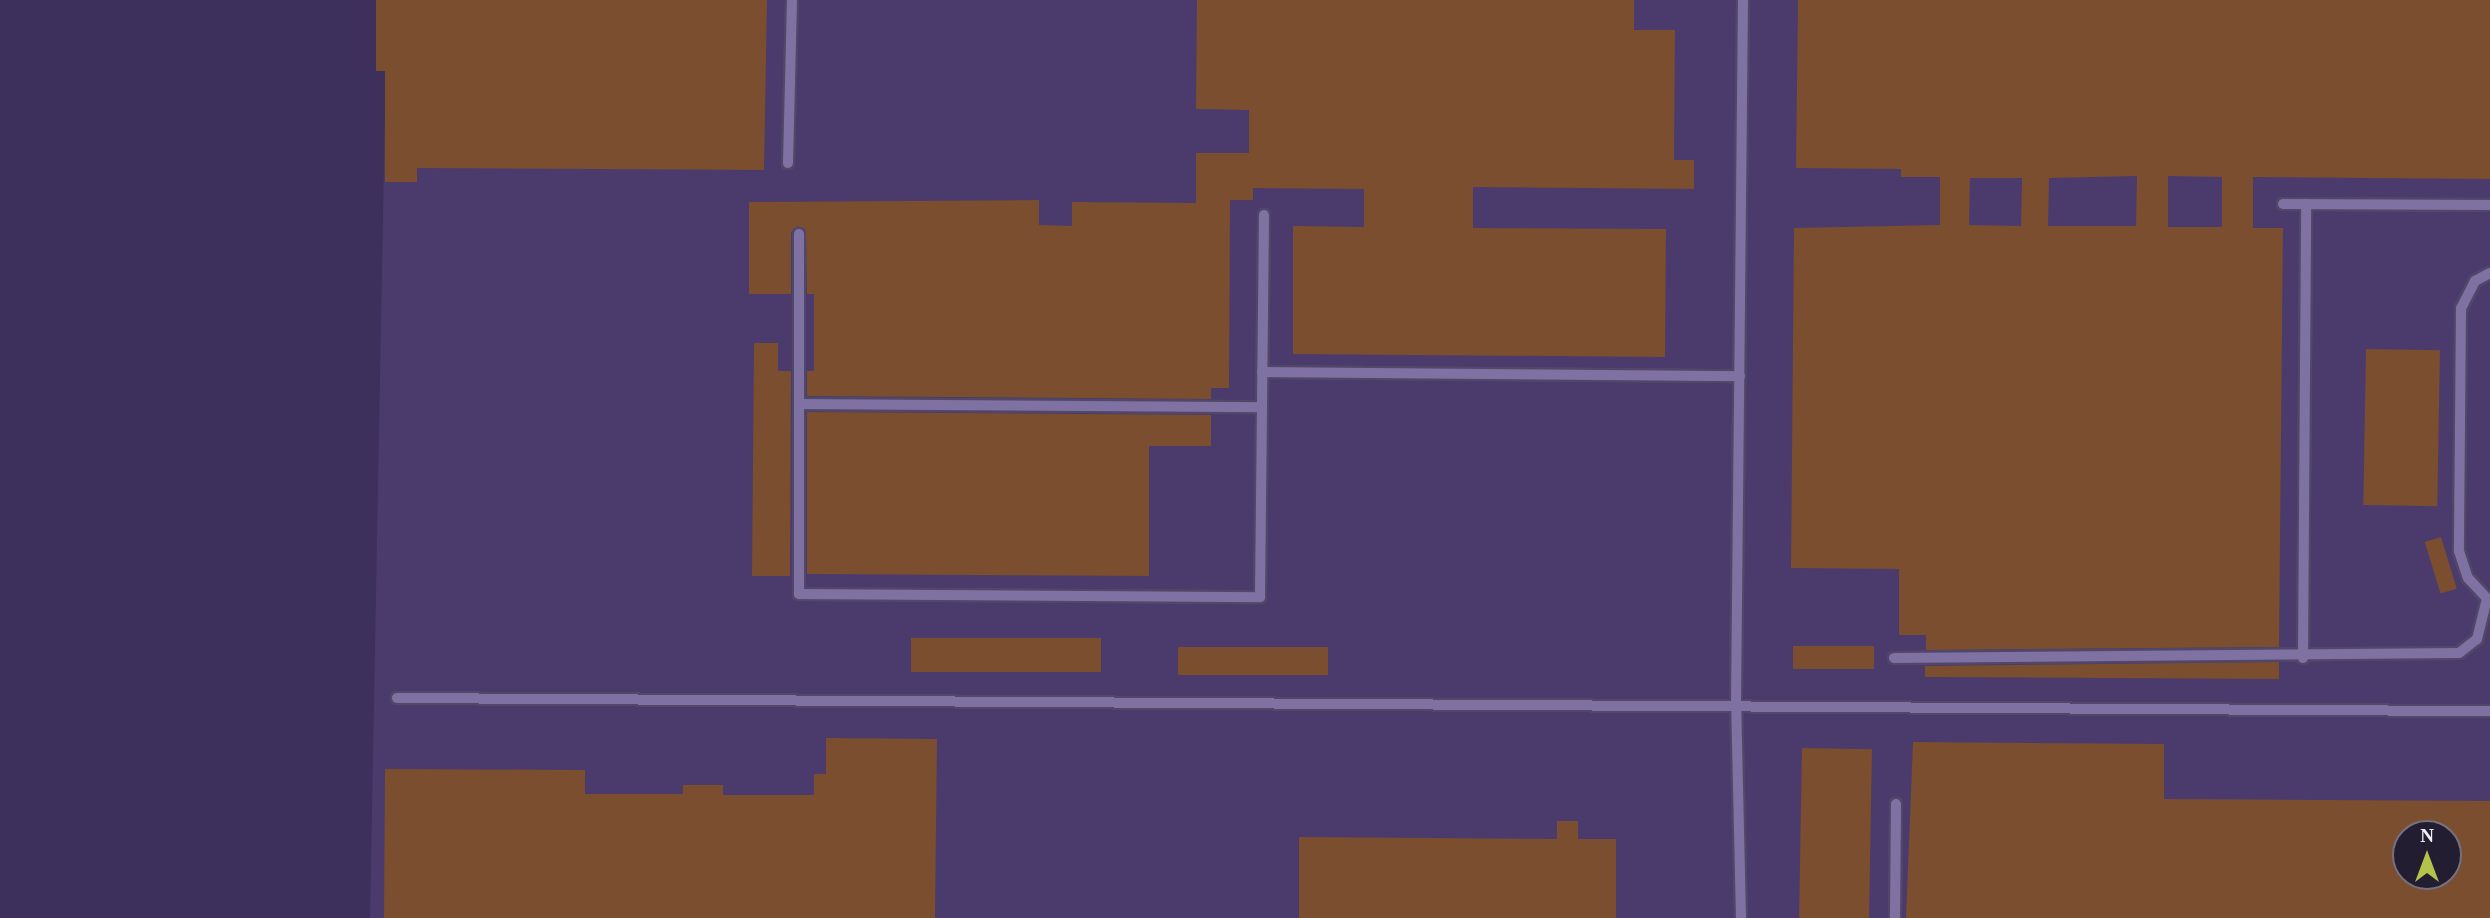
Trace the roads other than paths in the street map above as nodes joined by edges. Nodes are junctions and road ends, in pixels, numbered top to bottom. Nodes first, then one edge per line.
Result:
1 (792, 0) edge
2 (1744, 0) edge
3 (788, 163) dead end
4 (2283, 204) dead end
5 (2306, 204) junction
6 (2490, 205) edge
7 (1264, 215) dead end
8 (799, 234) dead end
9 (2490, 273) edge
10 (1262, 372) junction
11 (1740, 376) junction
12 (799, 404) junction
13 (1262, 407) junction
14 (2488, 602) edge
15 (1894, 657) dead end
16 (2303, 658) junction
17 (397, 698) dead end
18 (1736, 702) junction
19 (2490, 711) edge
20 (1896, 804) dead end
21 (1741, 918) edge
22 (1895, 918) edge

1 - 3 lane
2 - 11 lane
4 - 5 lane
5 - 6 lane
5 - 16 lane
7 - 10 lane
8 - 12 lane
9 - 14 lane
10 - 11 lane
10 - 13 lane
11 - 18 lane
12 - 13 lane
12 - 13 lane
14 - 16 lane
15 - 16 lane
17 - 18 lane
18 - 19 lane
18 - 21 lane
20 - 22 lane

